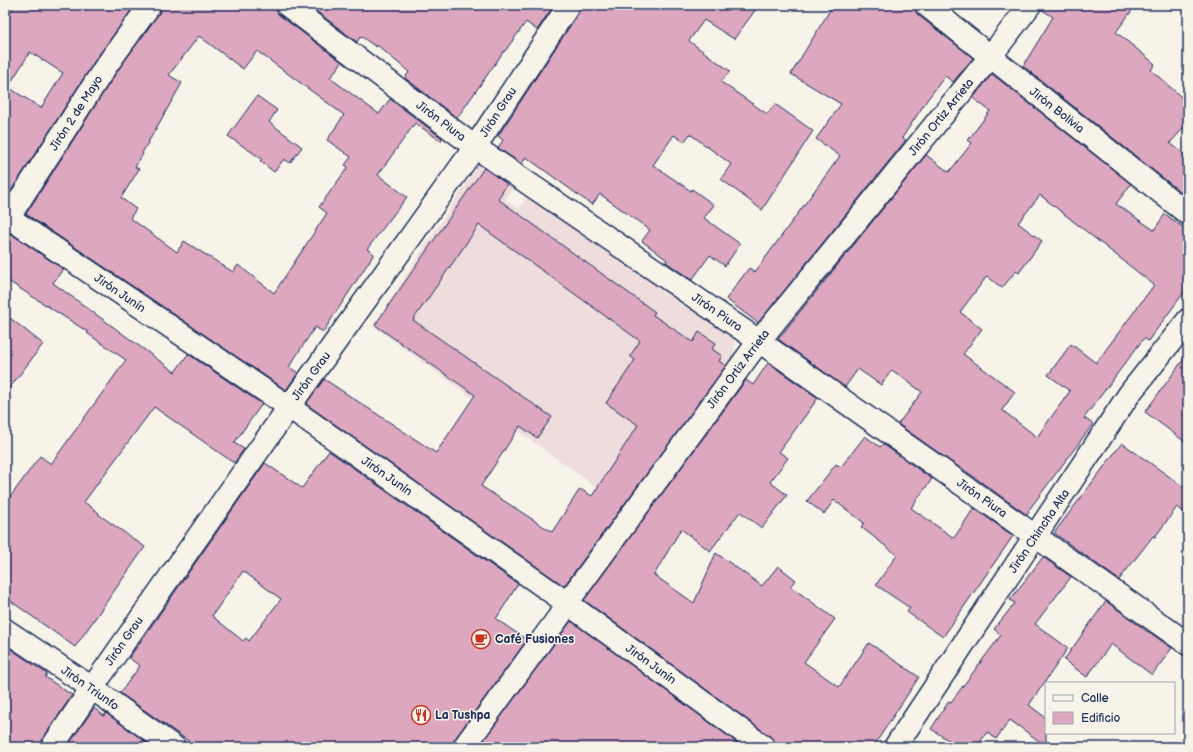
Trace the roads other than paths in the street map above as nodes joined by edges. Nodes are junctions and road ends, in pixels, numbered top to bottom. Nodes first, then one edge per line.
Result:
1 (150, 5) edge
2 (287, 5) edge
3 (569, 5) edge
4 (926, 5) edge
5 (1030, 5) edge
6 (990, 57) junction
7 (475, 147) junction
8 (1188, 214) edge
9 (6, 219) edge
10 (1188, 320) edge
11 (759, 341) junction
12 (289, 407) junction
13 (1036, 536) junction
14 (567, 602) junction
15 (5, 630) edge
16 (1188, 644) edge
17 (92, 688) junction
18 (52, 747) edge
19 (174, 747) edge
20 (464, 747) edge
21 (764, 747) edge
22 (895, 747) edge

1 - 9 street, Jirón 2 de Mayo
2 - 7 street, Jirón Piura
3 - 7 street, Jirón Grau
4 - 6 street, Jirón Bolivia
5 - 6 street, Jirón Ortiz Arrieta
6 - 8 street, Jirón Bolivia
6 - 11 street, Jirón Ortiz Arrieta
7 - 11 street, Jirón Piura
7 - 12 street, Jirón Grau
9 - 12 street, Jirón Junín
10 - 13 street, Jirón Chincha Alta
11 - 13 street, Jirón Piura
11 - 14 street, Jirón Ortiz Arrieta
12 - 14 street, Jirón Junín
12 - 17 street, Jirón Grau
13 - 16 street, Jirón Piura
13 - 22 street, Jirón Chincha Alta
14 - 20 street, Jirón Ortiz Arrieta
14 - 21 street, Jirón Junín
15 - 17 street, Jirón Triunfo
17 - 18 street, Jirón Grau
17 - 19 street, Jirón Triunfo

